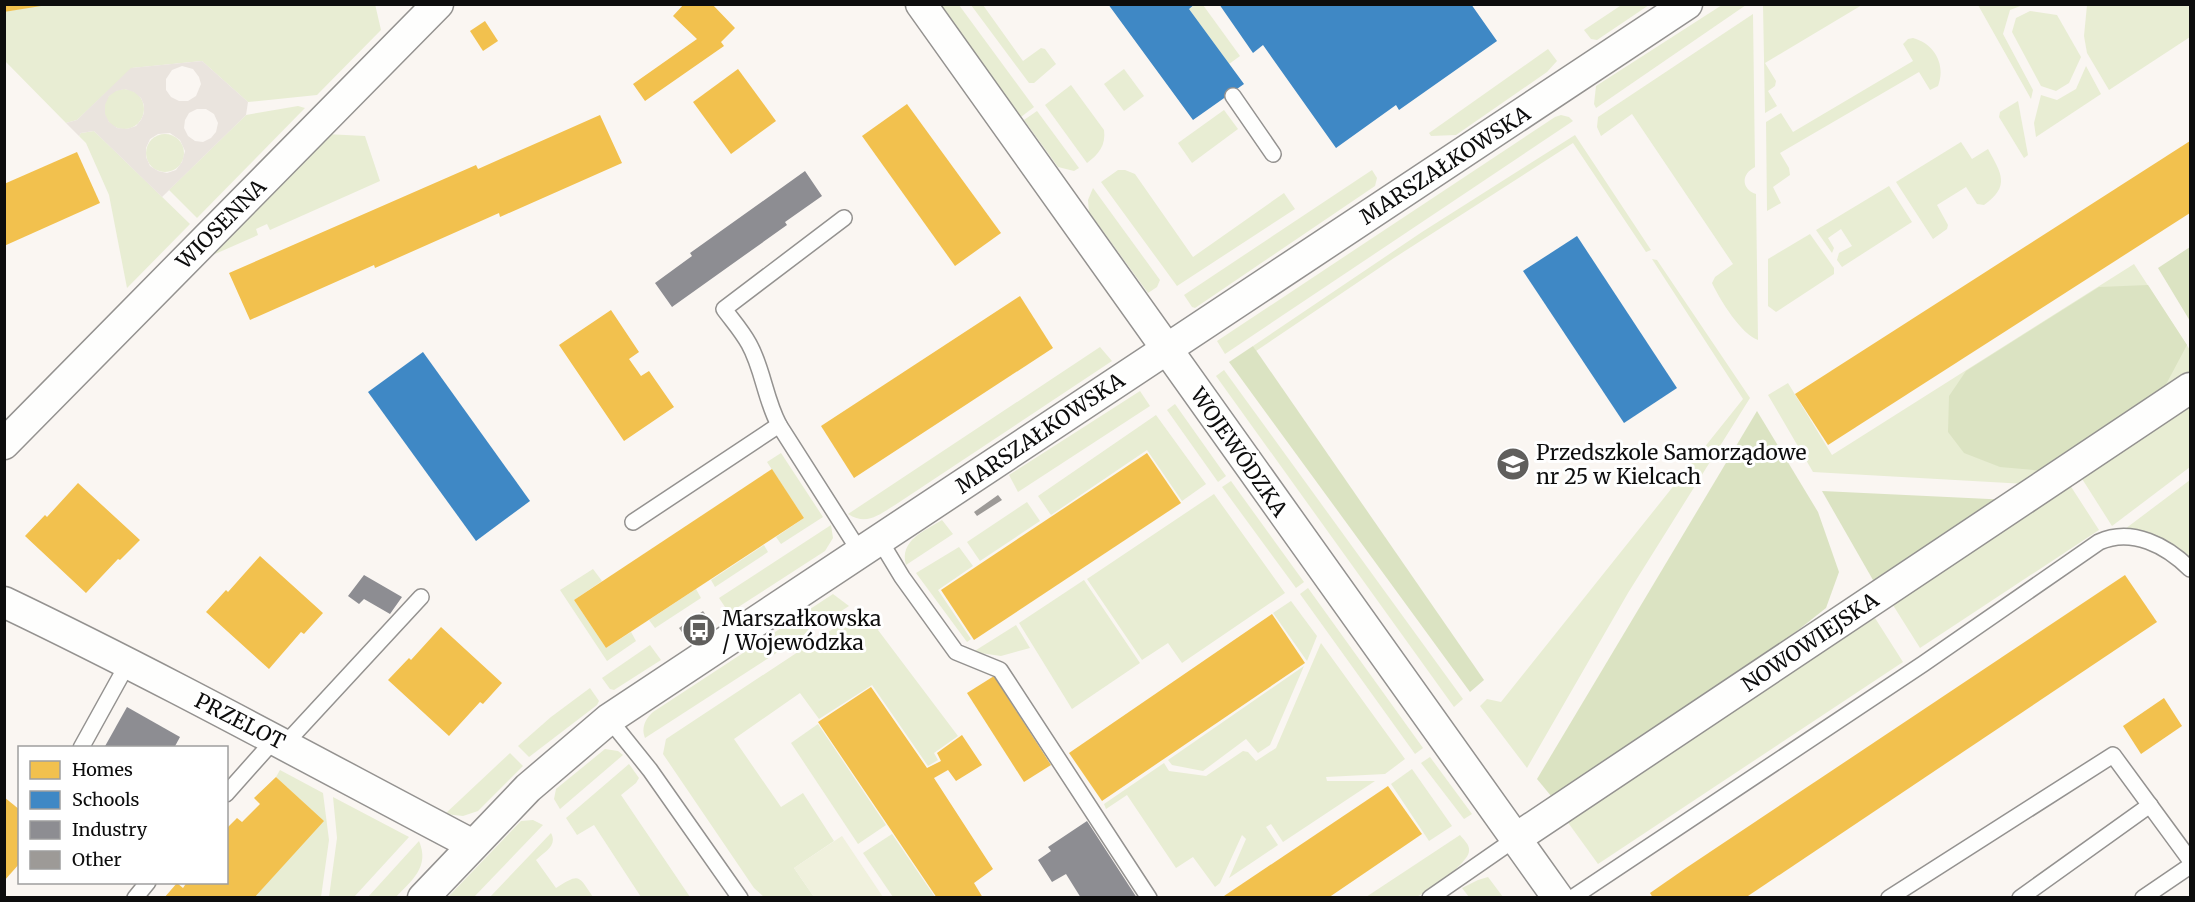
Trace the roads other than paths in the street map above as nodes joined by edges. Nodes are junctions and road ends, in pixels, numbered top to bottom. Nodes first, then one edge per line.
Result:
1 (438, 4) edge
2 (921, 4) edge
3 (1687, 4) edge
4 (1233, 96) dead end
5 (1273, 154) dead end
6 (844, 218) dead end
7 (1166, 350) junction
8 (2190, 388) edge
9 (778, 425) junction
10 (4, 444) edge
11 (633, 522) dead end
12 (869, 545) junction
13 (2190, 569) edge
14 (421, 597) dead end
15 (4, 602) edge
16 (128, 663) junction
17 (609, 719) junction
18 (280, 742) junction
19 (82, 746) edge
20 (228, 792) edge
21 (2151, 805) junction
22 (1515, 839) junction
23 (473, 845) junction
24 (2190, 860) edge
25 (2190, 866) edge
26 (146, 884) edge
27 (135, 897) edge
28 (423, 897) edge
29 (740, 897) edge
30 (1149, 897) edge
31 (1430, 897) edge
32 (1558, 897) edge
33 (1572, 897) edge
34 (1890, 897) edge
35 (2020, 897) edge
36 (2143, 897) edge

1 - 10 street, WIOSENNA
2 - 7 street, WOJEWÓDZKA
3 - 7 street, MARSZAŁKOWSKA
4 - 5 lane
6 - 9 lane
7 - 12 street, MARSZAŁKOWSKA
7 - 22 street, WOJEWÓDZKA
8 - 22 street, NOWOWIEJSKA
9 - 11 lane
9 - 12 lane
12 - 17 street, MARSZAŁKOWSKA
12 - 30 lane
13 - 33 lane
14 - 18 lane
15 - 16 street, PRZELOT
16 - 18 street, PRZELOT
16 - 19 lane
17 - 23 street, MARSZAŁKOWSKA
17 - 29 lane
18 - 20 lane
18 - 23 street, PRZELOT
21 - 24 lane
21 - 34 lane
21 - 35 lane
22 - 31 lane, NOWOWIEJSKA
22 - 32 street, WOJEWÓDZKA
23 - 28 street, MARSZAŁKOWSKA
25 - 36 lane
26 - 27 lane

